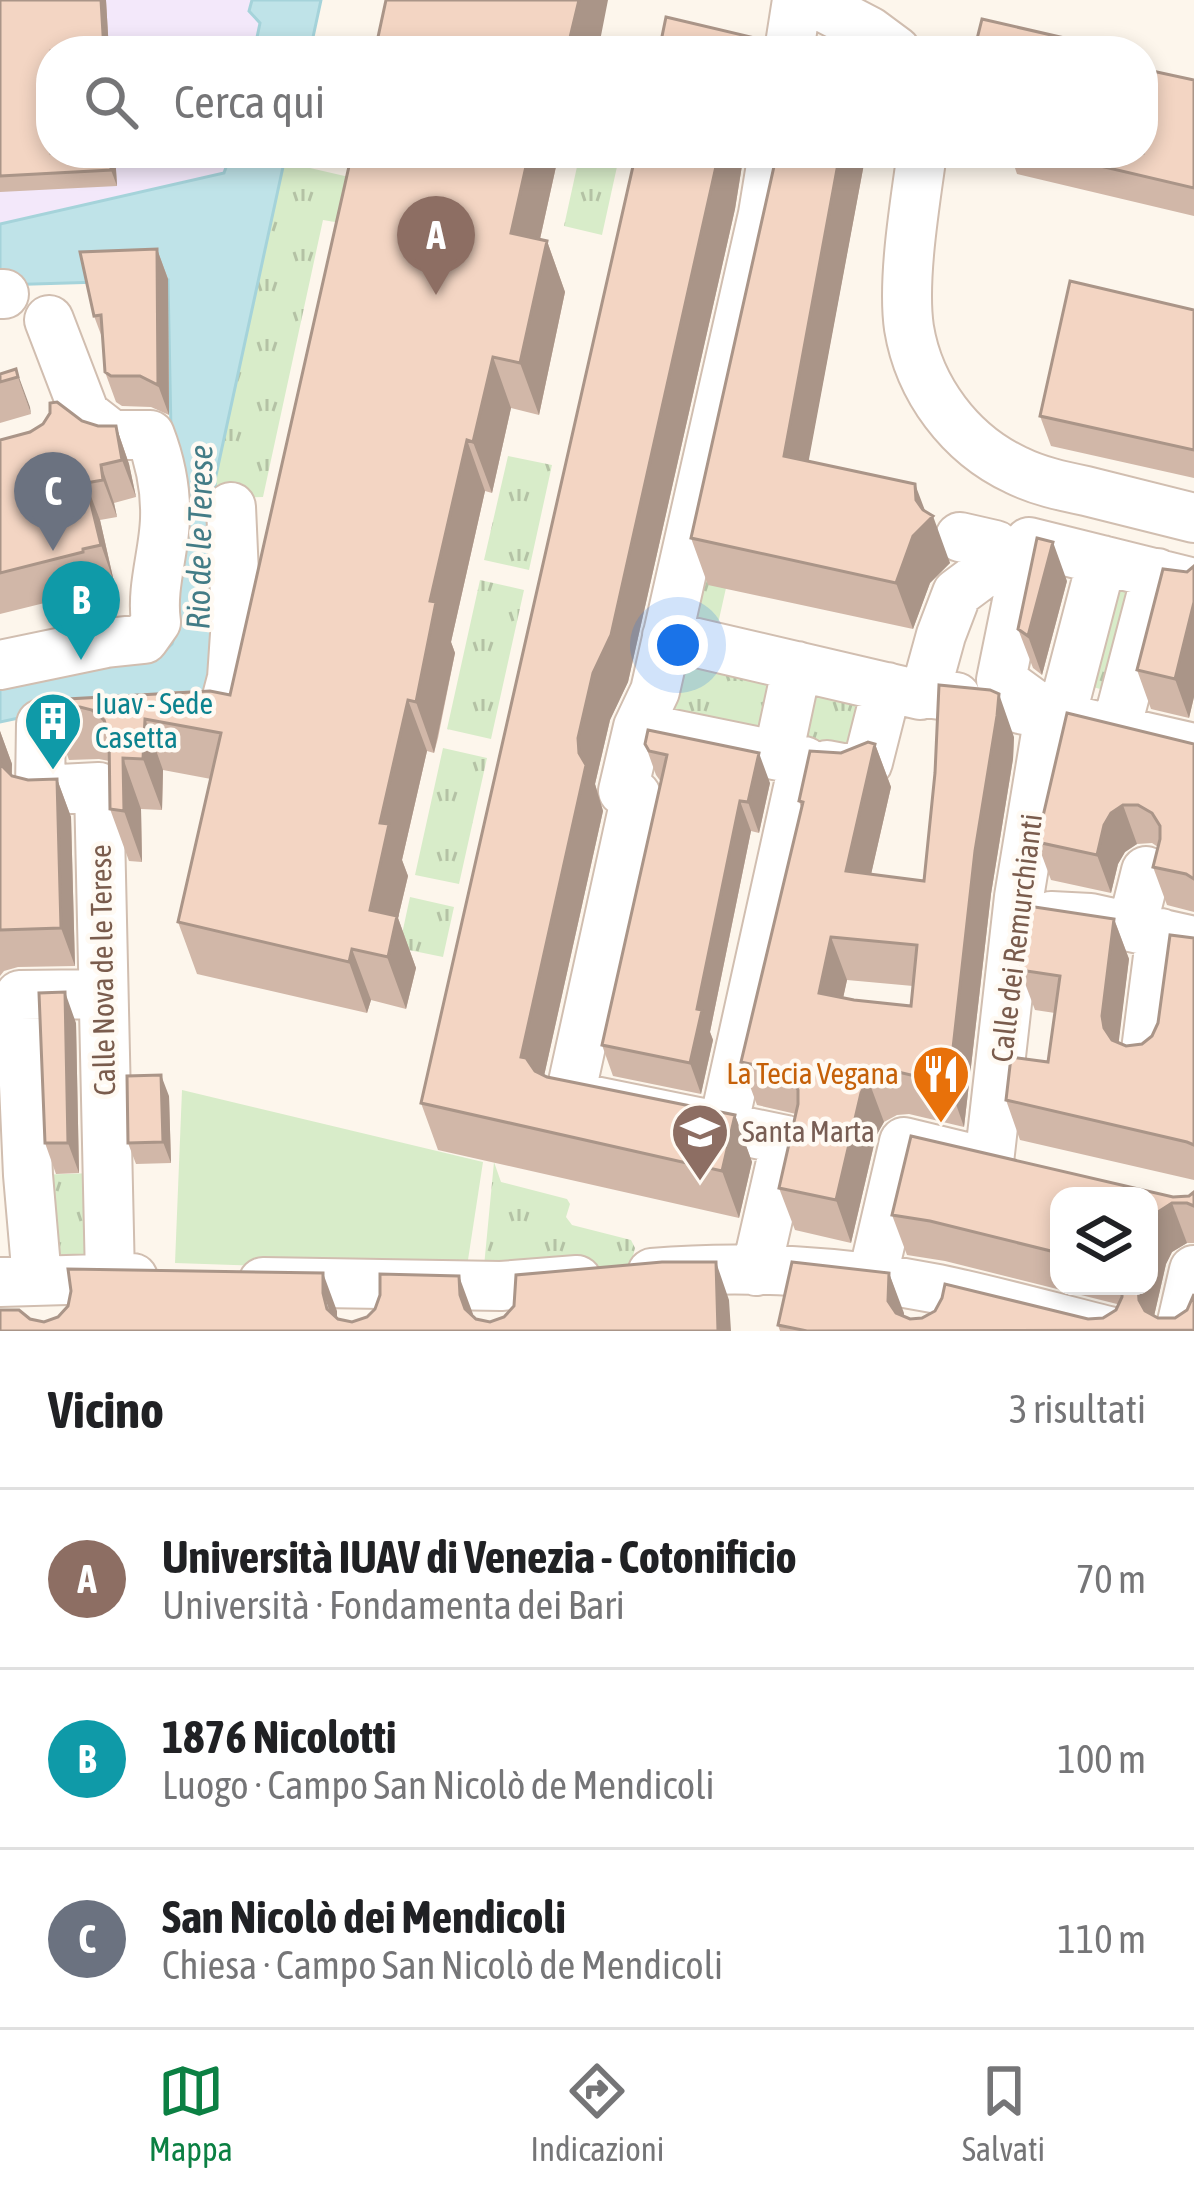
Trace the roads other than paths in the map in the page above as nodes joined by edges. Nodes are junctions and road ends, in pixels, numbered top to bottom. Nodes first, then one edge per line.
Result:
1 (797, 0) edge
2 (809, 0) edge
3 (791, 36) edge
4 (876, 36) edge
5 (771, 168) edge
6 (920, 168) edge
7 (49, 320) dead end
8 (231, 507) dead end
9 (1194, 518) edge
10 (987, 548) dead end
11 (1102, 560) junction
12 (1175, 578) edge
13 (667, 636) junction
14 (12, 661) edge
15 (797, 666) junction
16 (984, 699) junction
17 (638, 727) junction
18 (1116, 729) junction
19 (20, 739) edge
20 (1194, 748) edge
21 (791, 758) junction
22 (1146, 871) dead end
23 (1017, 914) junction
24 (1162, 934) edge
25 (104, 994) junction
26 (1145, 1058) edge
27 (723, 1127) junction
28 (14, 1177) edge
29 (1194, 1270) edge
30 (756, 1271) junction
31 (110, 1277) junction
32 (872, 1279) junction
33 (29, 1280) edge
34 (495, 1293) edge
35 (365, 1308) edge
36 (934, 1310) edge
37 (56, 1331) edge
38 (1109, 1331) edge
39 (1180, 1331) edge

1 - 3 street
2 - 4 street
5 - 13 street
6 - 9 street
7 - 14 street
8 - 19 street
10 - 16 street
11 - 12 street
11 - 16 street
11 - 16 street
12 - 18 street
13 - 15 street
13 - 17 street
15 - 16 street
15 - 21 street
16 - 18 street
16 - 21 street
16 - 23 street, Calle dei Remurchianti
17 - 21 street
17 - 27 street
18 - 20 street
19 - 25 street, Calle Nova de le Terese
21 - 27 street
22 - 24 street
23 - 24 street
23 - 32 street, Calle dei Remurchianti
24 - 26 street
25 - 28 street
25 - 31 street, Calle Nova de le Terese
27 - 30 street
28 - 33 street
29 - 39 street
30 - 32 street
30 - 34 street
31 - 33 street
31 - 35 street
32 - 36 street
33 - 37 street
34 - 35 street
36 - 38 street

